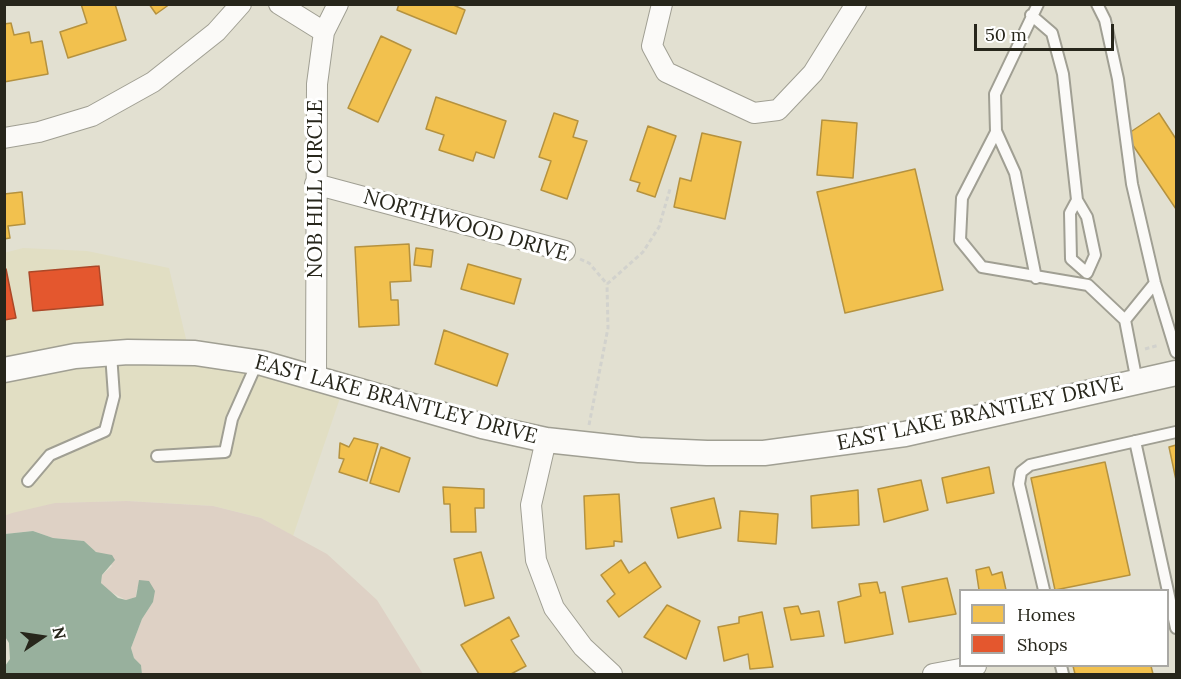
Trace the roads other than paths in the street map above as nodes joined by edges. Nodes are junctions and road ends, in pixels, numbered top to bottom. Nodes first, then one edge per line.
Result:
1 (241, 4) edge
2 (279, 4) edge
3 (338, 4) edge
4 (662, 4) edge
5 (856, 4) edge
6 (1038, 4) edge
7 (1097, 4) edge
8 (1031, 15) junction
9 (324, 32) junction
10 (996, 131) junction
11 (4, 138) edge
12 (315, 184) junction
13 (1077, 200) junction
14 (565, 251) road end
15 (1036, 278) junction
16 (1087, 279) junction
17 (1155, 283) junction
18 (1125, 320) junction
19 (1176, 352) edge
20 (111, 353) junction
21 (257, 362) junction
22 (4, 370) edge
23 (1176, 373) edge
24 (316, 377) junction
25 (1137, 382) junction
26 (1176, 432) edge
27 (546, 440) junction
28 (1135, 441) junction
29 (157, 456) dead end
30 (28, 481) dead end
31 (1171, 581) edge
32 (1044, 589) edge
33 (1176, 628) edge
34 (971, 667) edge
35 (612, 675) edge
36 (933, 675) edge

1 - 11 street
2 - 9 street
3 - 9 street, NOB HILL CIRCLE
4 - 5 street
6 - 8 lane
7 - 17 lane
8 - 10 lane
8 - 13 lane
9 - 12 street, NOB HILL CIRCLE
10 - 15 lane
10 - 15 lane
12 - 14 street, NORTHWOOD DRIVE
12 - 24 street, NOB HILL CIRCLE
13 - 16 lane
13 - 16 lane
15 - 16 lane
16 - 18 lane
17 - 18 lane
17 - 19 lane
18 - 25 lane
20 - 21 street, EAST LAKE BRANTLEY DRIVE
20 - 22 street, EAST LAKE BRANTLEY DRIVE
20 - 30 lane
21 - 24 street, EAST LAKE BRANTLEY DRIVE
21 - 29 lane
23 - 25 street, EAST LAKE BRANTLEY DRIVE
24 - 27 street, EAST LAKE BRANTLEY DRIVE
25 - 27 street, EAST LAKE BRANTLEY DRIVE
26 - 28 lane
27 - 35 street
28 - 31 lane
28 - 32 lane
31 - 33 lane
34 - 36 street

